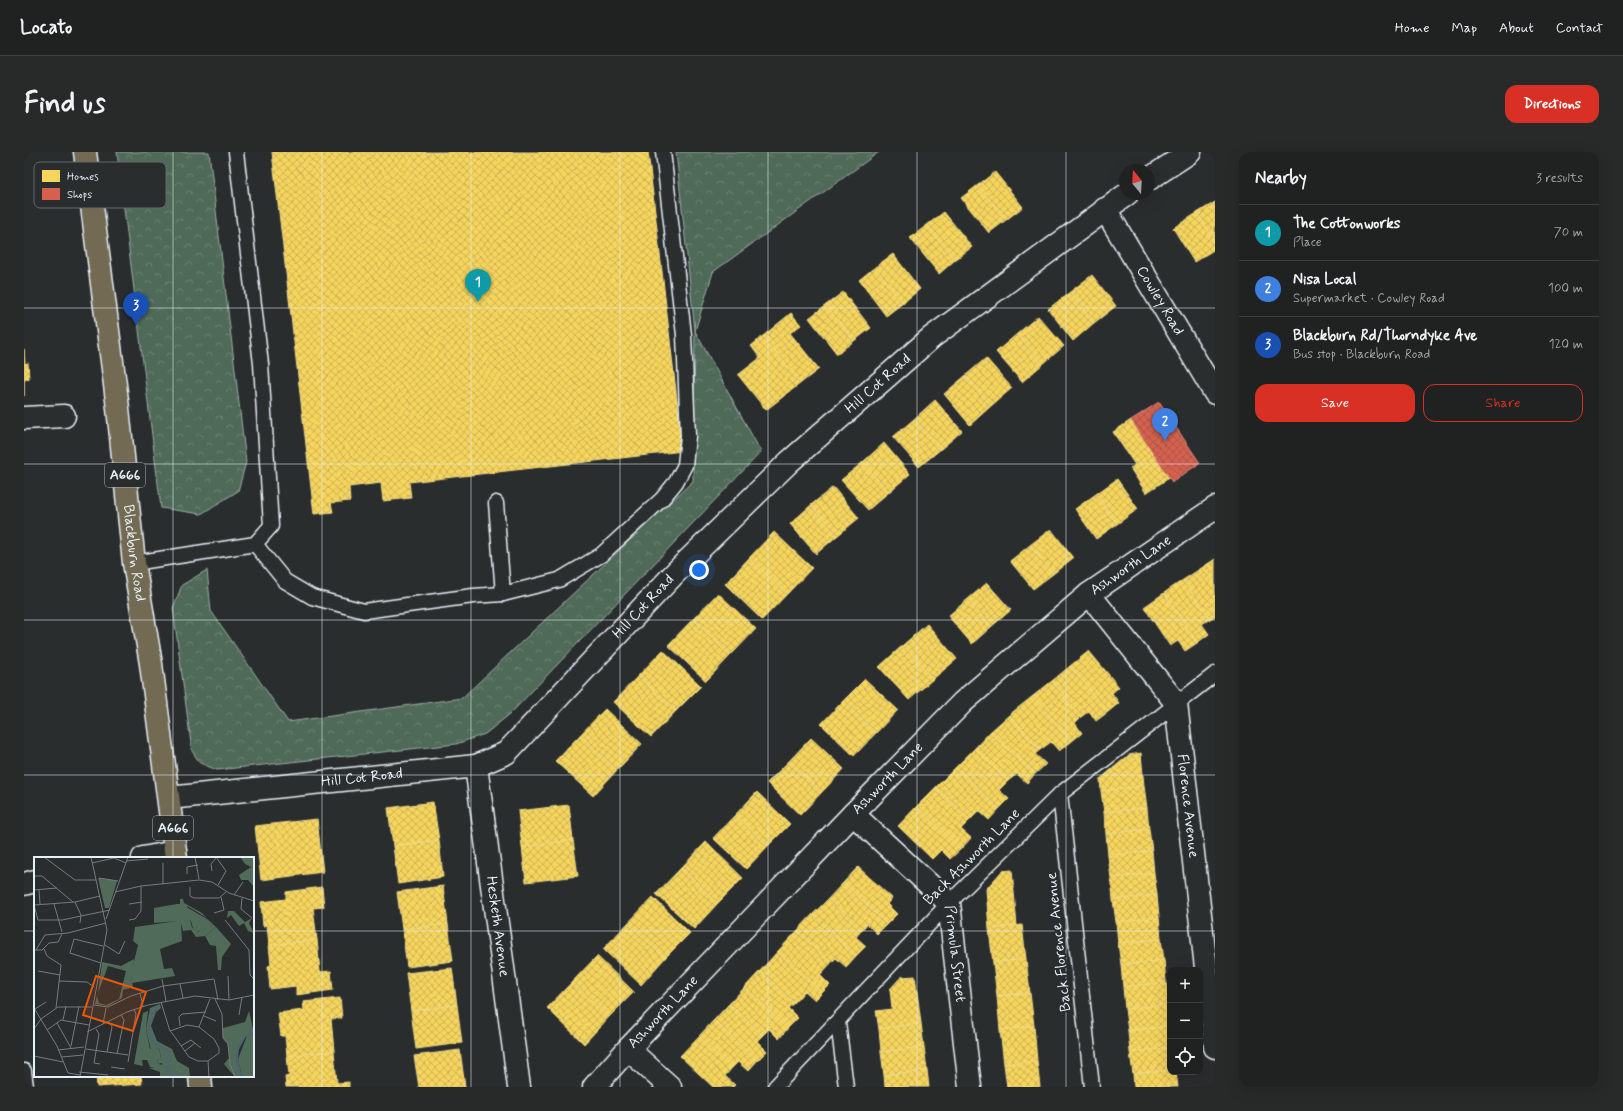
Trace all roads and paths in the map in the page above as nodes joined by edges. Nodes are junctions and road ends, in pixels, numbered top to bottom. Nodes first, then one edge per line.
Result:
1 (85, 152) edge
2 (236, 152) edge
3 (663, 152) edge
4 (1190, 152) edge
5 (86, 162) edge
6 (1155, 175) edge
7 (1119, 199) edge
8 (92, 208) edge
9 (1105, 209) junction
10 (1215, 393) edge
11 (64, 416) dead end
12 (24, 418) edge
13 (496, 503) dead end
14 (1215, 508) edge
15 (255, 544) junction
16 (134, 563) junction
17 (504, 594) junction
18 (1089, 594) junction
19 (1215, 674) edge
20 (1176, 703) junction
21 (476, 766) junction
22 (1060, 794) junction
23 (169, 798) junction
24 (853, 814) junction
25 (176, 855) edge
26 (154, 857) edge
27 (34, 881) edge
28 (24, 884) edge
29 (949, 903) junction
30 (838, 1022) junction
31 (1215, 1047) edge
32 (628, 1049) junction
33 (24, 1071) edge
34 (200, 1077) edge
35 (26, 1087) edge
36 (201, 1087) edge
37 (519, 1087) edge
38 (594, 1087) edge
39 (670, 1087) edge
40 (775, 1087) edge
41 (846, 1087) edge
42 (970, 1087) edge
43 (1092, 1087) edge

1 - 5 highway, Blackburn Road / A666
2 - 15 lane
3 - 17 lane
4 - 6 street
7 - 9 street, Hill Cot Road
8 - 16 highway, Blackburn Road / A666
9 - 10 street, Cowley Road
9 - 21 street, Hill Cot Road
11 - 12 street
13 - 17 lane
14 - 18 street, Ashworth Lane
15 - 16 lane
15 - 17 lane
16 - 23 highway, Blackburn Road / A666
18 - 20 street
18 - 24 street, Ashworth Lane
19 - 20 lane, Back Ashworth Lane
20 - 22 lane, Back Ashworth Lane
20 - 31 street, Florence Avenue
21 - 23 street, Hill Cot Road
21 - 37 street, Hesketh Avenue
22 - 29 lane, Back Ashworth Lane
22 - 43 lane, Back Florence Avenue
23 - 25 highway, Blackburn Road / A666
24 - 29 street, Primula Street
24 - 32 street, Ashworth Lane
25 - 26 street
27 - 28 street
29 - 30 lane, Back Ashworth Lane
29 - 42 street, Primula Street
30 - 40 lane, Back Ashworth Lane
30 - 41 lane
32 - 38 street, Ashworth Lane
32 - 39 street
33 - 35 lane
34 - 36 highway

